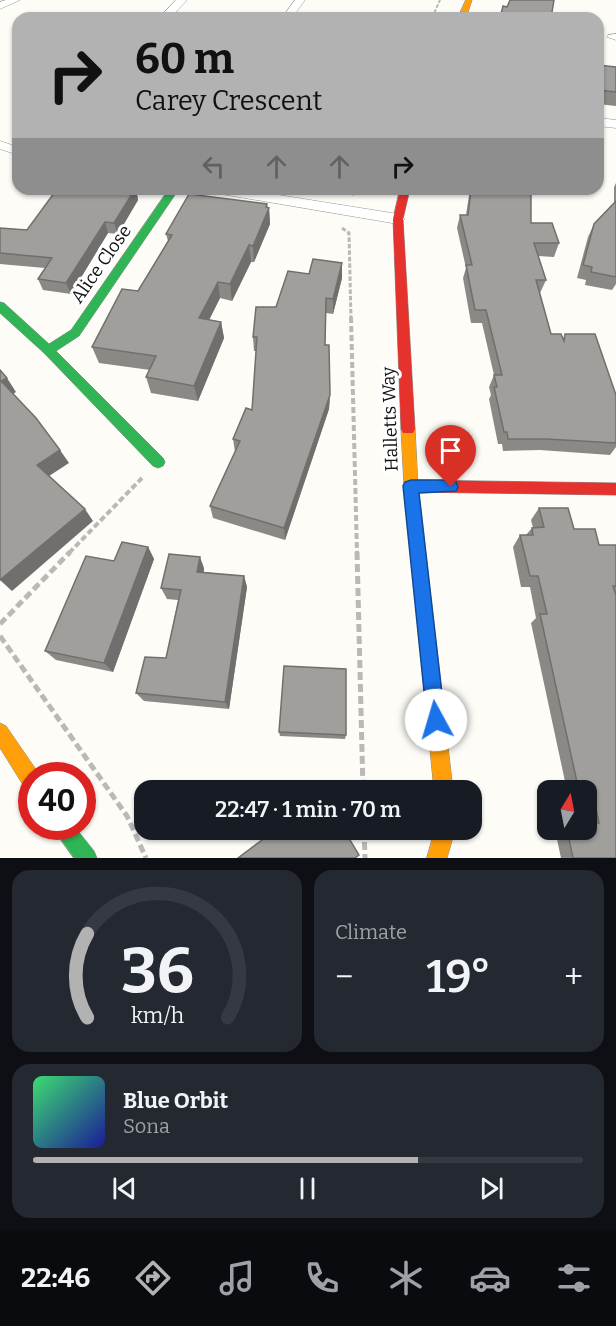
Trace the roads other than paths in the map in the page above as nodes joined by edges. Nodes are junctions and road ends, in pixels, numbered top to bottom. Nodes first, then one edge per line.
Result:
1 (15, 0) edge
2 (182, 0) edge
3 (0, 6) edge
4 (170, 12) edge
5 (170, 195) edge
6 (250, 195) edge
7 (404, 195) edge
8 (398, 219) junction
9 (0, 306) edge
10 (48, 350) junction
11 (158, 462) road end
12 (411, 486) junction
13 (616, 489) edge
14 (0, 732) edge
15 (20, 762) edge
16 (443, 780) edge
17 (443, 840) edge
18 (450, 840) edge
19 (452, 849) dead end
20 (80, 858) edge
21 (87, 858) edge
22 (437, 858) edge

1 - 3 street
2 - 4 street
5 - 10 street, Alice Close
6 - 8 street
7 - 8 street, Halletts Way
8 - 12 street, Halletts Way
9 - 10 street
10 - 11 street
12 - 13 street
12 - 16 street, Halletts Way
14 - 15 street
17 - 22 street
18 - 19 street
20 - 21 street

